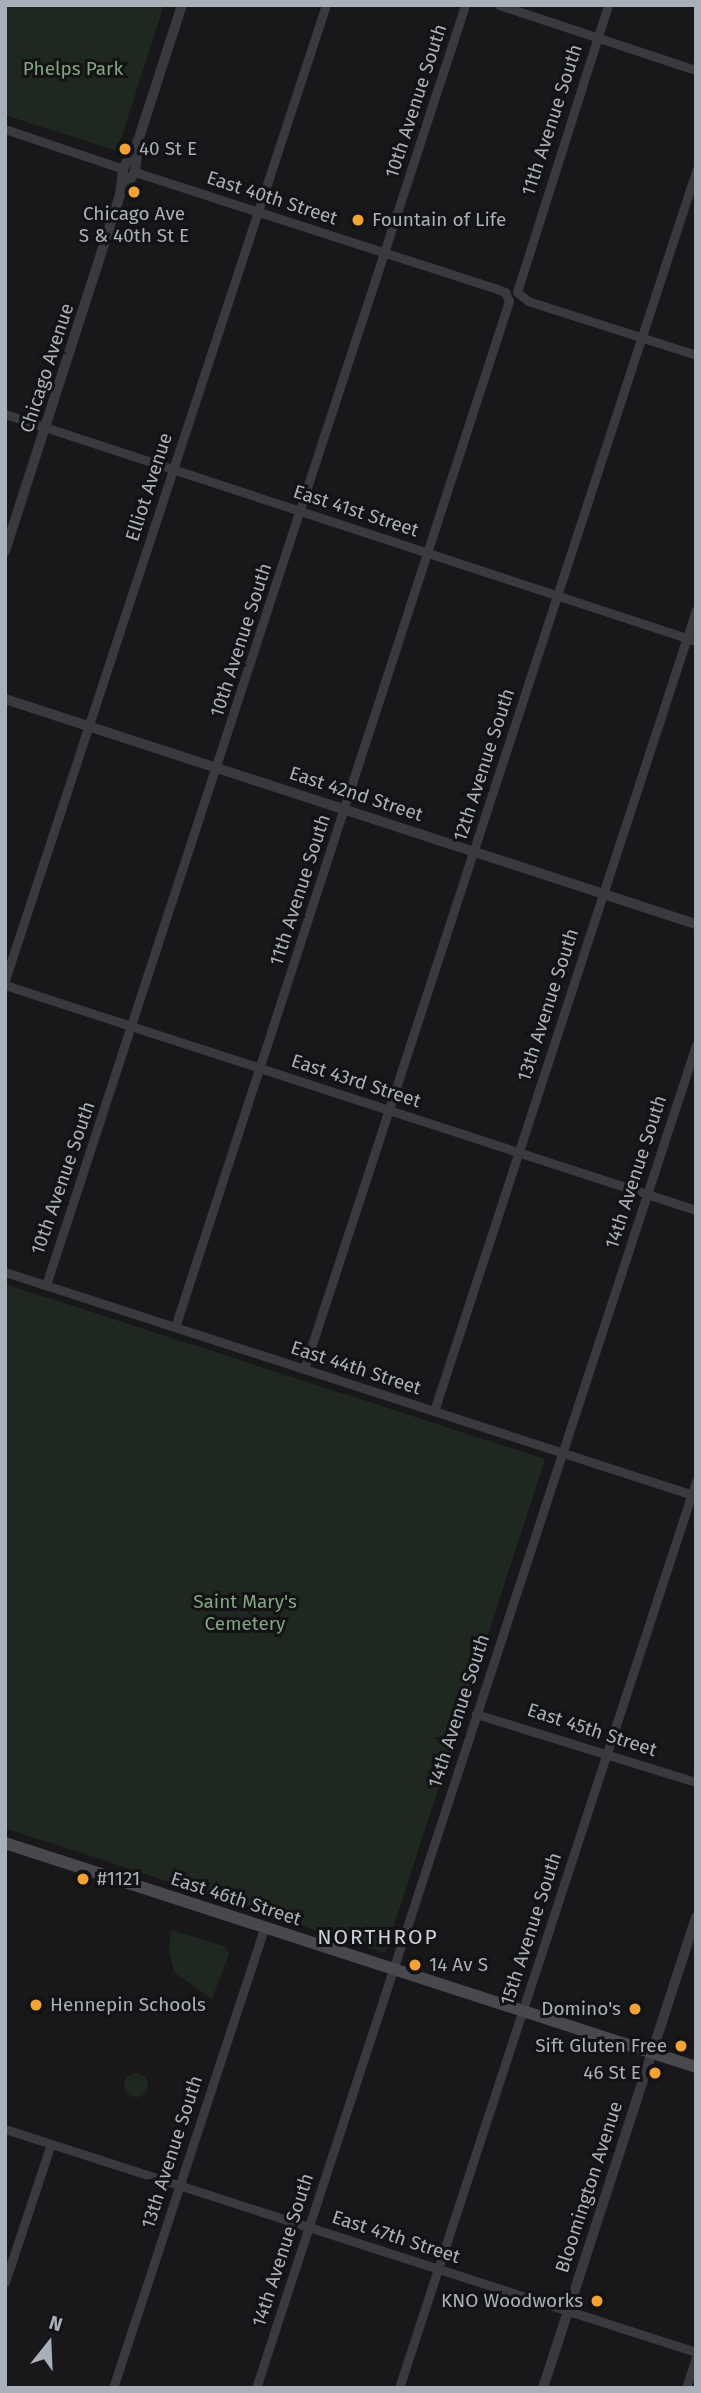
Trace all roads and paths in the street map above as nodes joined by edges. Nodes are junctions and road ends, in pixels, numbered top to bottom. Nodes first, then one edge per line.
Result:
1 (182, 5) edge
2 (326, 5) edge
3 (466, 5) edge
4 (499, 5) edge
5 (608, 5) edge
6 (598, 37) junction
7 (696, 70) edge
8 (5, 130) edge
9 (138, 141) junction
10 (123, 169) junction
11 (696, 171) edge
12 (135, 172) junction
13 (120, 195) junction
14 (258, 212) junction
15 (386, 253) junction
16 (509, 304) joint
17 (641, 337) junction
18 (696, 355) edge
19 (5, 415) edge
20 (46, 428) junction
21 (173, 469) junction
22 (301, 511) junction
23 (5, 551) edge
24 (429, 554) junction
25 (557, 596) junction
26 (696, 611) edge
27 (691, 639) edge
28 (5, 699) edge
29 (89, 726) junction
30 (218, 768) junction
31 (344, 808) junction
32 (475, 852) junction
33 (603, 894) junction
34 (696, 924) edge
35 (5, 982) edge
36 (132, 1026) junction
37 (696, 1045) edge
38 (261, 1069) junction
39 (389, 1110) junction
40 (518, 1152) junction
41 (647, 1194) junction
42 (696, 1210) edge
43 (5, 1272) edge
44 (46, 1285) junction
45 (175, 1327) junction
46 (304, 1369) junction
47 (434, 1411) junction
48 (563, 1453) junction
49 (696, 1481) edge
50 (694, 1496) edge
51 (476, 1714) junction
52 (607, 1754) junction
53 (696, 1782) edge
54 (5, 1843) edge
55 (696, 1917) edge
56 (264, 1928) junction
57 (393, 1969) junction
58 (522, 2011) junction
59 (651, 2053) junction
60 (696, 2067) edge
61 (5, 2129) edge
62 (51, 2144) junction
63 (180, 2185) junction
64 (308, 2227) junction
65 (437, 2269) junction
66 (5, 2282) edge
67 (568, 2311) junction
68 (696, 2352) edge
69 (696, 2358) edge
70 (113, 2388) edge
71 (256, 2388) edge
72 (399, 2388) edge
73 (543, 2388) edge
74 (686, 2388) edge

1 - 9 street, Chicago Avenue
2 - 14 street, Elliot Avenue
3 - 15 street, 10th Avenue South
4 - 6 street
5 - 6 street, 11th Avenue South
6 - 7 street
6 - 17 street, 11th Avenue South
8 - 10 street
9 - 10 street, Chicago Avenue
9 - 12 street, Chicago Avenue
10 - 13 street, Chicago Avenue
11 - 17 street, 12th Avenue South
12 - 13 street, Chicago Avenue
12 - 14 street, East 40th Street
13 - 20 street, Chicago Avenue
14 - 15 street, East 40th Street
14 - 21 street, Elliot Avenue
15 - 16 street, East 40th Street
15 - 22 street, 10th Avenue South
16 - 24 street, 11th Avenue South
17 - 18 street
17 - 25 street, 12th Avenue South
19 - 20 street, East 41st Street
20 - 21 street, East 41st Street
20 - 23 street, Chicago Avenue
21 - 22 street, East 41st Street
21 - 29 street, Elliot Avenue
22 - 24 street, East 41st Street
22 - 30 street, 10th Avenue South
24 - 25 street, East 41st Street
24 - 31 street, 11th Avenue South
25 - 27 street, East 41st Street
25 - 32 street, 12th Avenue South
26 - 27 street, 13th Avenue South
27 - 33 street, 13th Avenue South
28 - 29 street, East 42nd Street
29 - 30 street, East 42nd Street
29 - 35 street, Elliot Avenue
30 - 31 street, East 42nd Street
30 - 36 street, 10th Avenue South
31 - 32 street, East 42nd Street
31 - 38 street, 11th Avenue South
32 - 33 street, East 42nd Street
32 - 39 street, 12th Avenue South
33 - 34 street, East 42nd Street
33 - 40 street, 13th Avenue South
35 - 36 street, East 43rd Street
36 - 38 street, East 43rd Street
36 - 44 street, 10th Avenue South
37 - 41 street, 14th Avenue South
38 - 39 street, East 43rd Street
38 - 45 street, 11th Avenue South
39 - 40 street, East 43rd Street
39 - 46 street, 12th Avenue South
40 - 41 street, East 43rd Street
40 - 47 street, 13th Avenue South
41 - 42 street, East 43rd Street
41 - 48 street, 14th Avenue South
43 - 44 street, East 44th Street
44 - 45 street, East 44th Street
45 - 46 street, East 44th Street
46 - 47 street, East 44th Street
47 - 48 street, East 44th Street
48 - 50 street, East 44th Street
48 - 51 street, 14th Avenue South
49 - 50 street, 15th Avenue South
50 - 52 street, 15th Avenue South
51 - 52 street, East 45th Street
51 - 57 street, 14th Avenue South
52 - 53 street, East 45th Street
52 - 58 street, 15th Avenue South
54 - 56 main road, East 46th Street
55 - 59 street, Bloomington Avenue
56 - 57 main road, East 46th Street
56 - 63 street, 13th Avenue South
57 - 58 main road, East 46th Street
57 - 64 street, 14th Avenue South
58 - 59 main road, East 46th Street
58 - 65 street, 15th Avenue South
59 - 60 main road, East 46th Street
59 - 67 street, Bloomington Avenue
61 - 62 street, East 47th Street
62 - 63 street, East 47th Street
62 - 66 street
63 - 64 street, East 47th Street
63 - 70 street, 13th Avenue South
64 - 65 street, East 47th Street
64 - 71 street, 14th Avenue South
65 - 67 street, East 47th Street
65 - 72 street, 15th Avenue South
67 - 68 street, East 47th Street
67 - 73 street, Bloomington Avenue
69 - 74 street

